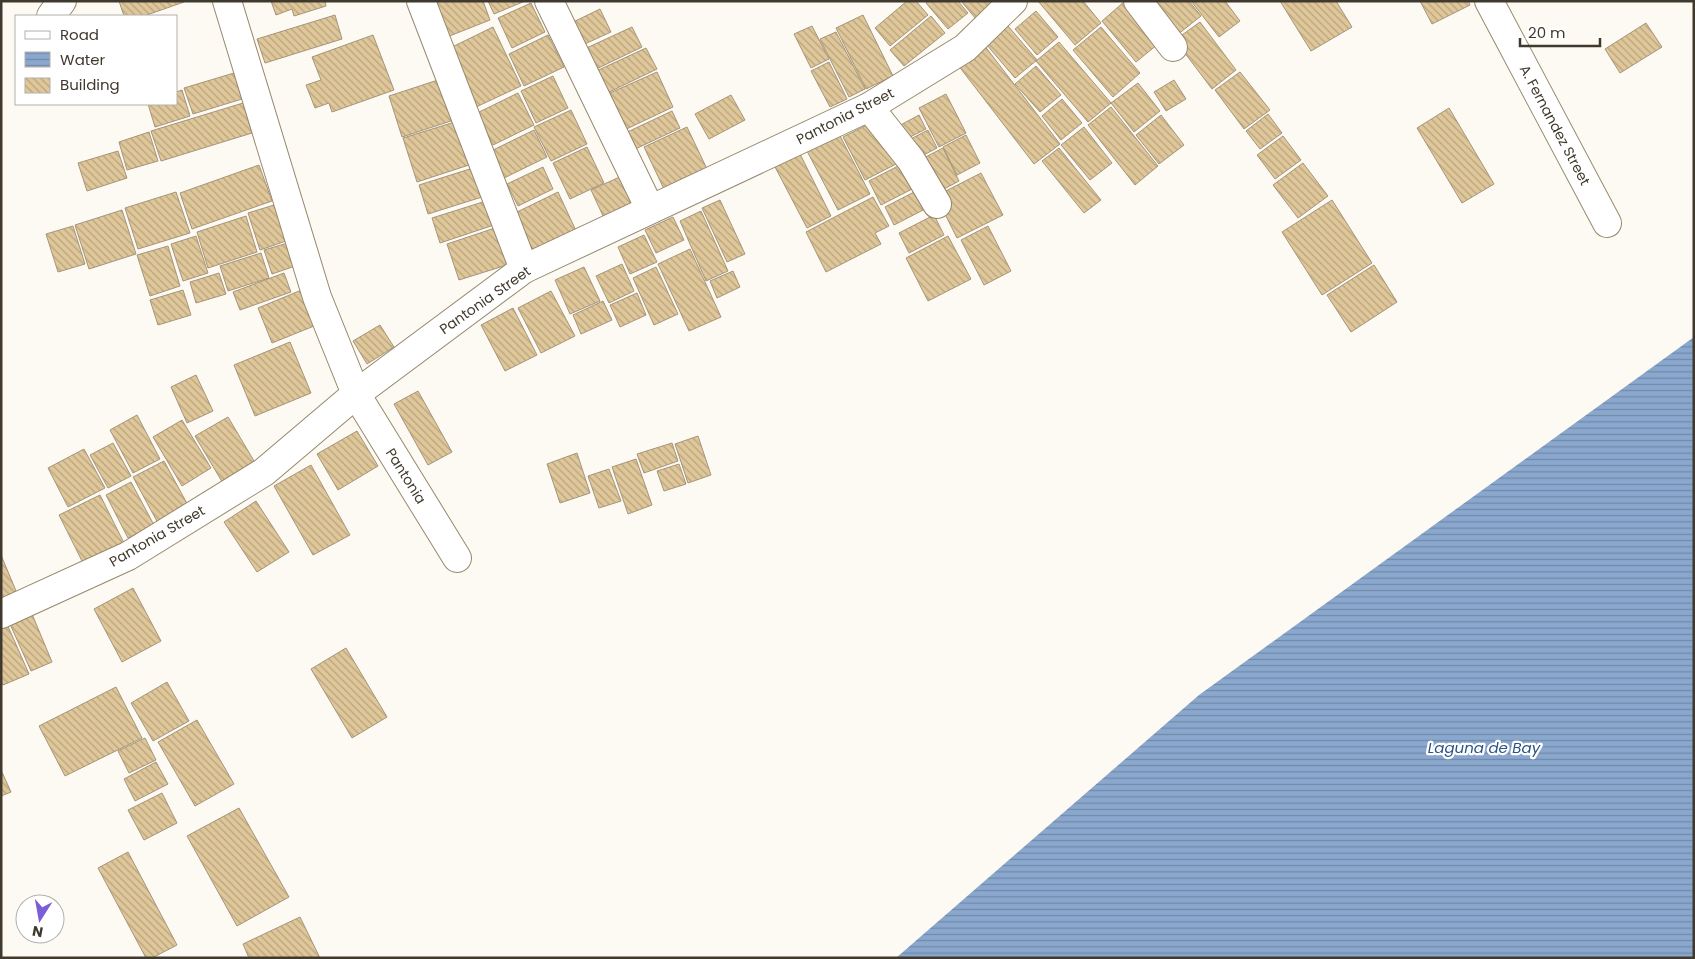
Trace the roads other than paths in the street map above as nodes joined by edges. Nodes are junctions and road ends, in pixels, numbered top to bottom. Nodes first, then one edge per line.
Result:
1 (62, 1) edge
2 (227, 1) edge
3 (421, 1) edge
4 (549, 1) edge
5 (1013, 1) edge
6 (1138, 1) edge
7 (1488, 1) edge
8 (52, 15) edge
9 (1174, 47) dead end
10 (870, 107) junction
11 (938, 204) dead end
12 (650, 209) junction
13 (1607, 223) dead end
14 (524, 269) junction
15 (356, 394) junction
16 (457, 558) dead end
17 (1, 614) edge

1 - 8 street
2 - 15 street, Pantonia
3 - 14 street
4 - 12 street
5 - 10 street, Pantonia Street
6 - 9 street
7 - 13 street, A. Fernandez Street
10 - 11 street
10 - 12 street, Pantonia Street
12 - 14 street, Pantonia Street
14 - 15 street, Pantonia Street
15 - 16 street, Pantonia
15 - 17 street, Pantonia Street

